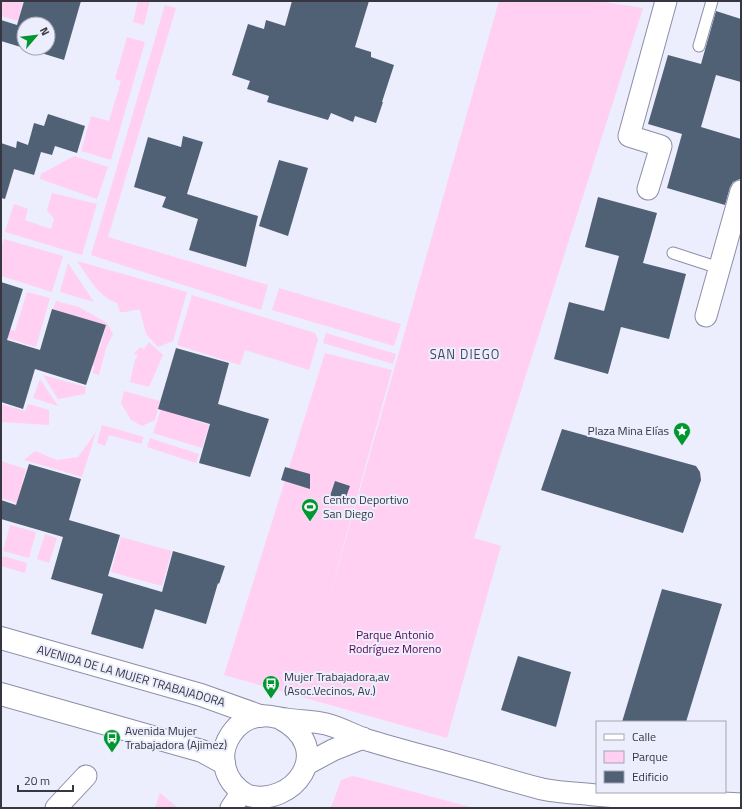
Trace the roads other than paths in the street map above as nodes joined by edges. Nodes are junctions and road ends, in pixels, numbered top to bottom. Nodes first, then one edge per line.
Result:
1 (666, 1) edge
2 (712, 1) edge
3 (699, 46) dead end
4 (648, 189) dead end
5 (740, 201) edge
6 (673, 253) dead end
7 (720, 268) junction
8 (706, 316) dead end
9 (1, 638) edge
10 (1, 694) edge
11 (270, 717) junction
12 (363, 738) junction
13 (224, 763) junction
14 (307, 764) junction
15 (86, 776) dead end
16 (236, 800) edge
17 (741, 804) edge
18 (56, 808) edge

1 - 4 street
2 - 3 lane
5 - 7 street
6 - 7 lane
7 - 8 street
9 - 11 street, AVENIDA DE LA MUJER TRABAJADORA
10 - 13 street
11 - 12 street, AVENIDA DE LA MUJER TRABAJADORA
11 - 13 street
11 - 14 street
12 - 14 street
12 - 17 street, AVENIDA DE LA MUJER TRABAJADORA
13 - 16 street
14 - 16 street
15 - 18 street

